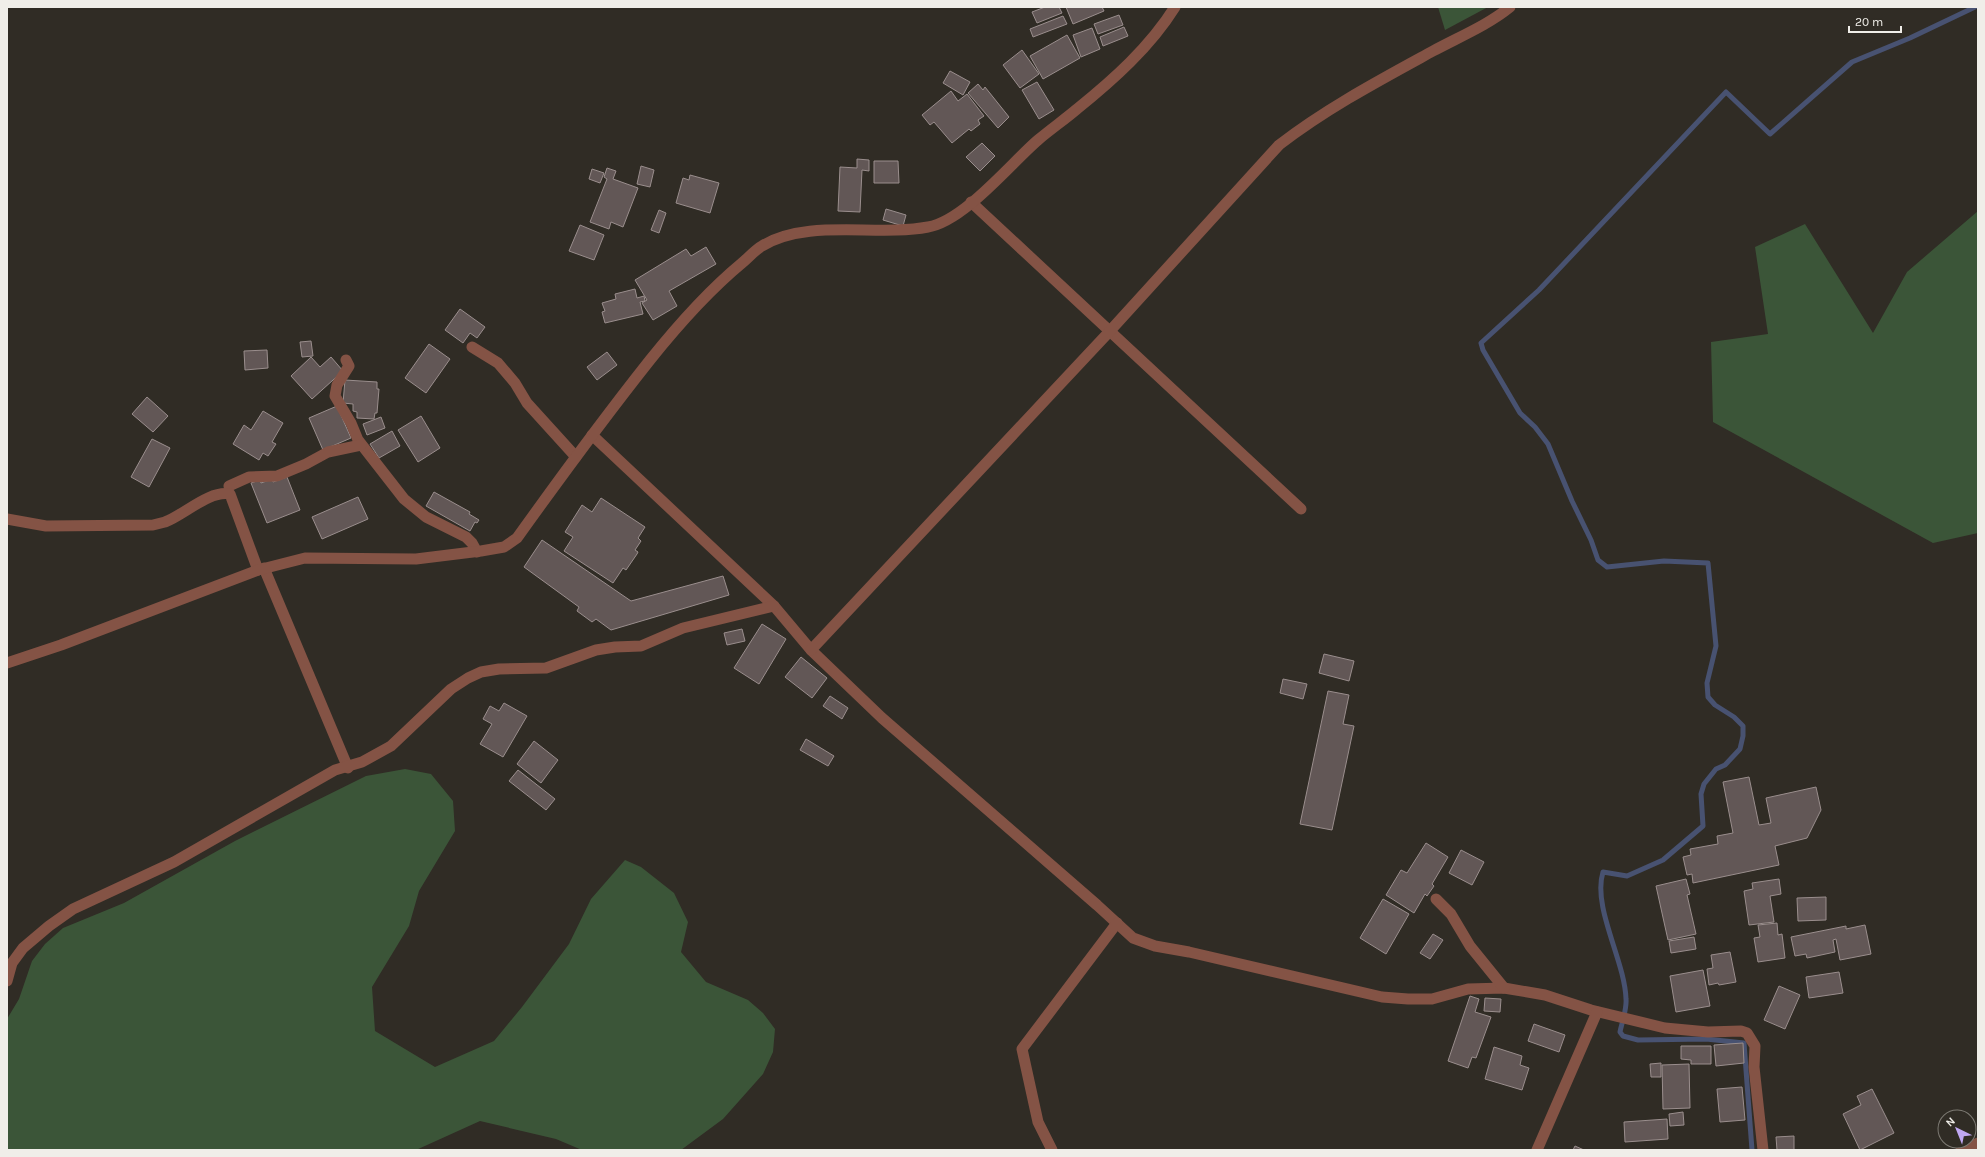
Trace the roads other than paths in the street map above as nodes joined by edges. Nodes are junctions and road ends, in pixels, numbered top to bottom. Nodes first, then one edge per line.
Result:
1 (1175, 7) edge
2 (1510, 7) edge
3 (971, 202) junction
4 (1109, 332) junction
5 (472, 347) dead end
6 (346, 360) dead end
7 (592, 435) junction
8 (361, 445) junction
9 (576, 457) junction
10 (229, 486) dead end
11 (1301, 509) dead end
12 (7, 519) edge
13 (477, 552) junction
14 (261, 569) junction
15 (774, 606) junction
16 (811, 650) junction
17 (7, 662) edge
18 (348, 768) junction
19 (1436, 899) dead end
20 (1117, 923) junction
21 (7, 981) edge
22 (1504, 988) junction
23 (1597, 1012) junction
24 (1978, 1143) edge
25 (1052, 1150) edge
26 (1537, 1150) edge
27 (1763, 1150) edge
28 (1961, 1150) edge

1 - 3 street
2 - 4 street
3 - 4 street
3 - 7 street
4 - 11 street
4 - 16 street
5 - 9 street
6 - 8 street
7 - 9 street
7 - 15 street
8 - 10 street
8 - 13 street
9 - 13 street
12 - 14 street
13 - 14 street
14 - 17 street
14 - 18 street
15 - 16 street
15 - 18 street
16 - 20 street
18 - 21 street
19 - 22 street
20 - 22 street
20 - 25 street
22 - 23 street
23 - 26 street
23 - 27 street
24 - 28 street

